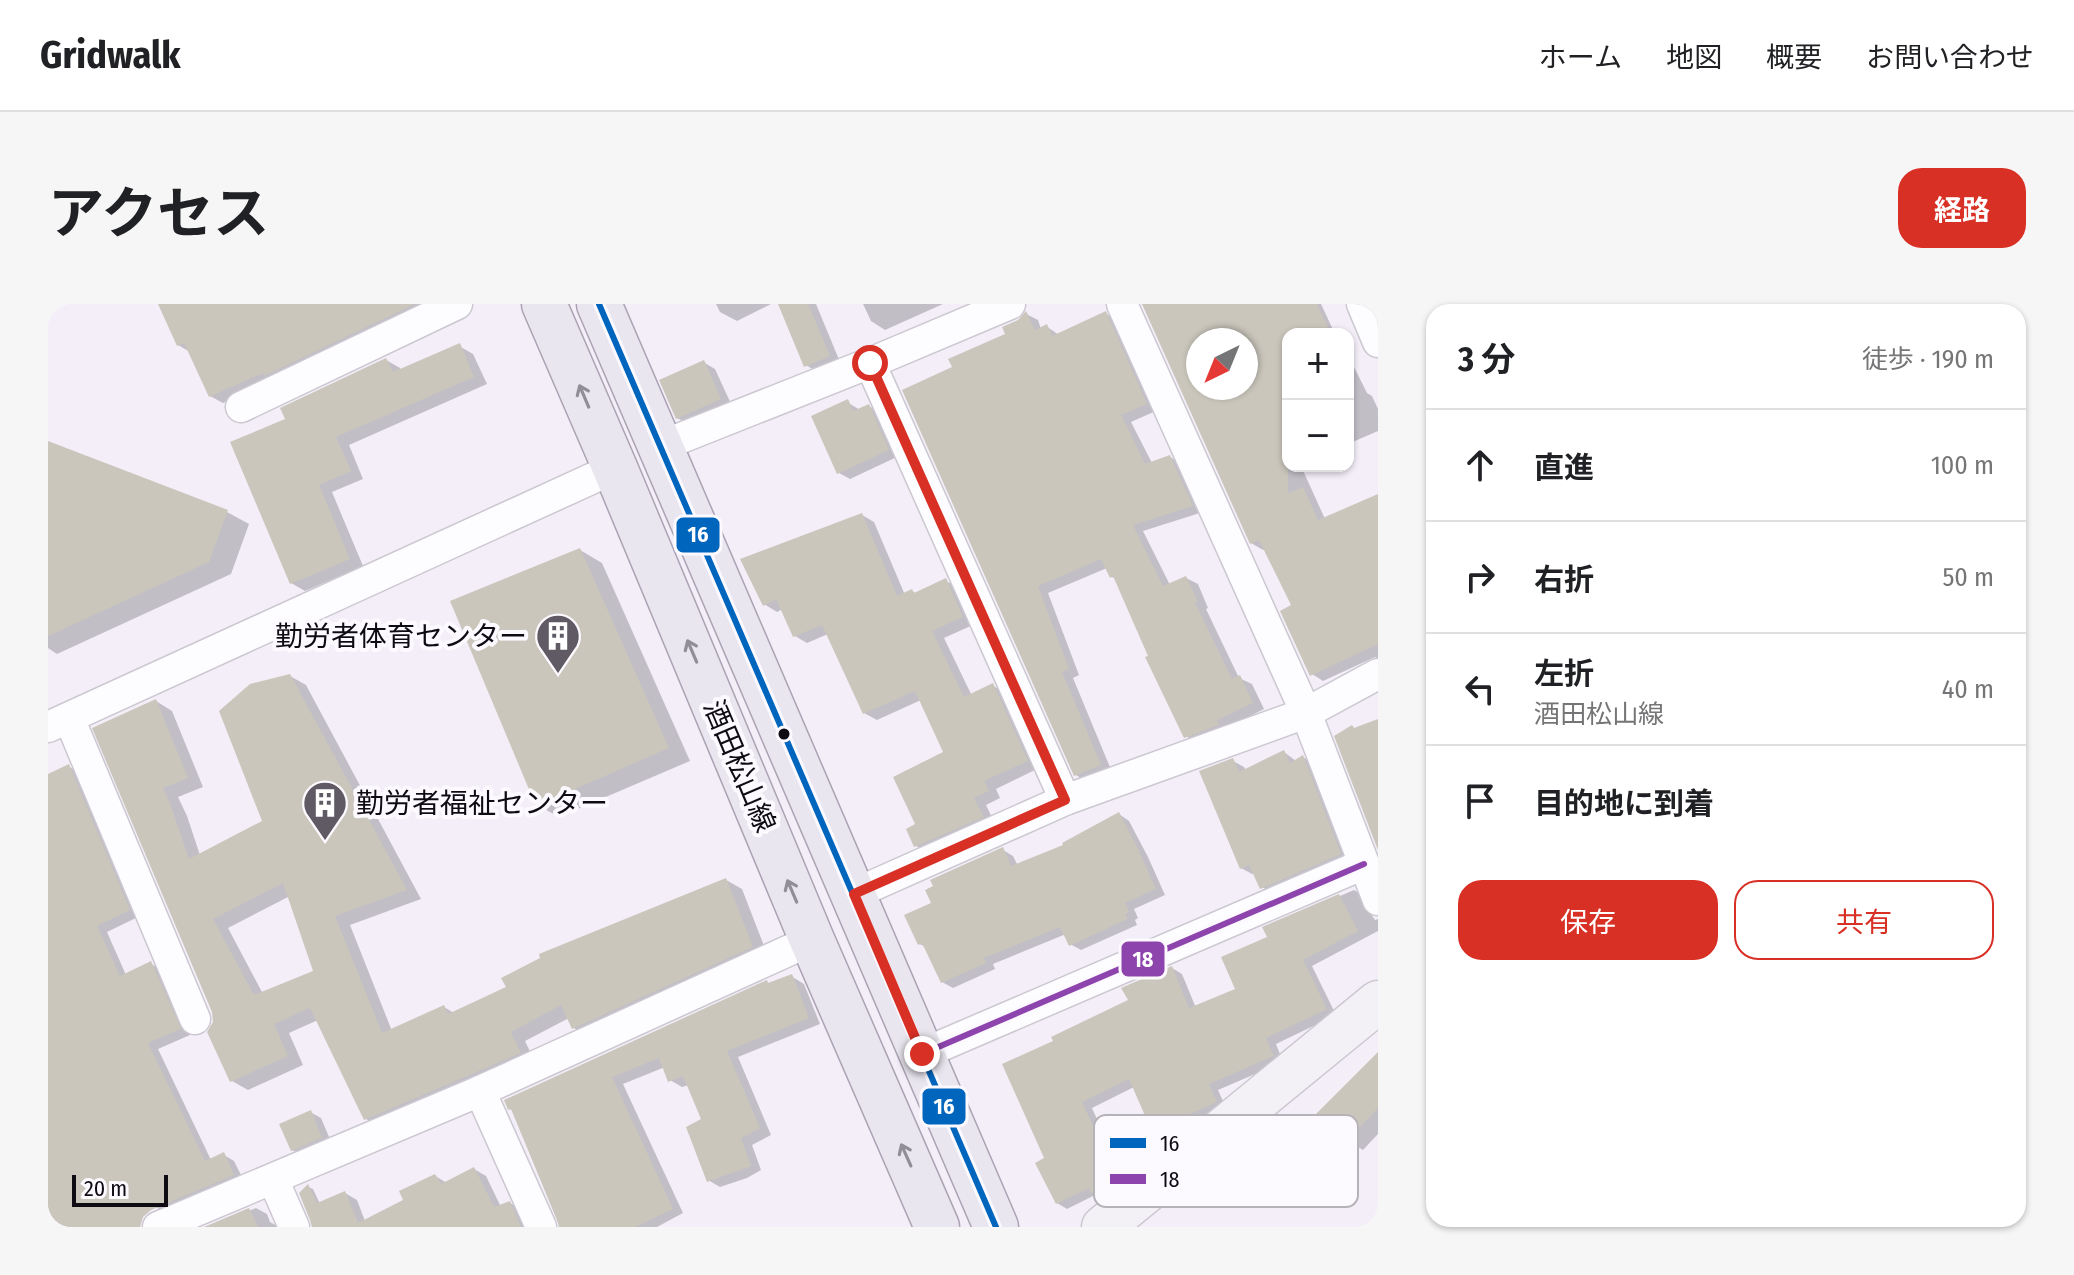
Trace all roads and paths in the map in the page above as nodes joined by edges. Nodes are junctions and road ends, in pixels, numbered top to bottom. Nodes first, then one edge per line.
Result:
1 (457, 304) edge
2 (544, 304) edge
3 (599, 304) edge
4 (1010, 304) edge
5 (1122, 304) edge
6 (1362, 304) edge
7 (1378, 342) edge
8 (870, 363) junction
9 (241, 407) dead end
10 (661, 446) junction
11 (615, 468) junction
12 (1378, 674) edge
13 (1306, 713) junction
14 (58, 722) edge
15 (1065, 800) junction
16 (1364, 864) junction
17 (854, 894) junction
18 (1378, 900) edge
19 (812, 940) junction
20 (1378, 1002) edge
21 (195, 1019) dead end
22 (922, 1054) junction
23 (480, 1091) junction
24 (1240, 1115) edge
25 (273, 1179) junction
26 (1127, 1207) edge
27 (158, 1227) edge
28 (294, 1227) edge
29 (541, 1227) edge
30 (937, 1227) edge
31 (996, 1227) edge
32 (1103, 1227) edge

1 - 9 street
11 -> 2 main road, 酒田松山線
3 - 10 main road, 酒田松山線
4 - 8 street
5 - 13 street
6 - 7 street
8 - 10 street
8 - 15 street
10 - 17 main road, 酒田松山線
11 - 14 street
19 -> 11 main road, 酒田松山線
12 - 13 street
13 - 15 street
13 - 16 street
14 - 21 street
15 - 17 street
16 - 18 street
16 - 22 street
17 - 22 main road, 酒田松山線
19 - 23 street
30 -> 19 main road, 酒田松山線
20 - 24 street
22 - 31 main road, 酒田松山線
23 - 25 street
23 - 29 street
25 - 27 street
25 - 28 street
26 - 32 street

